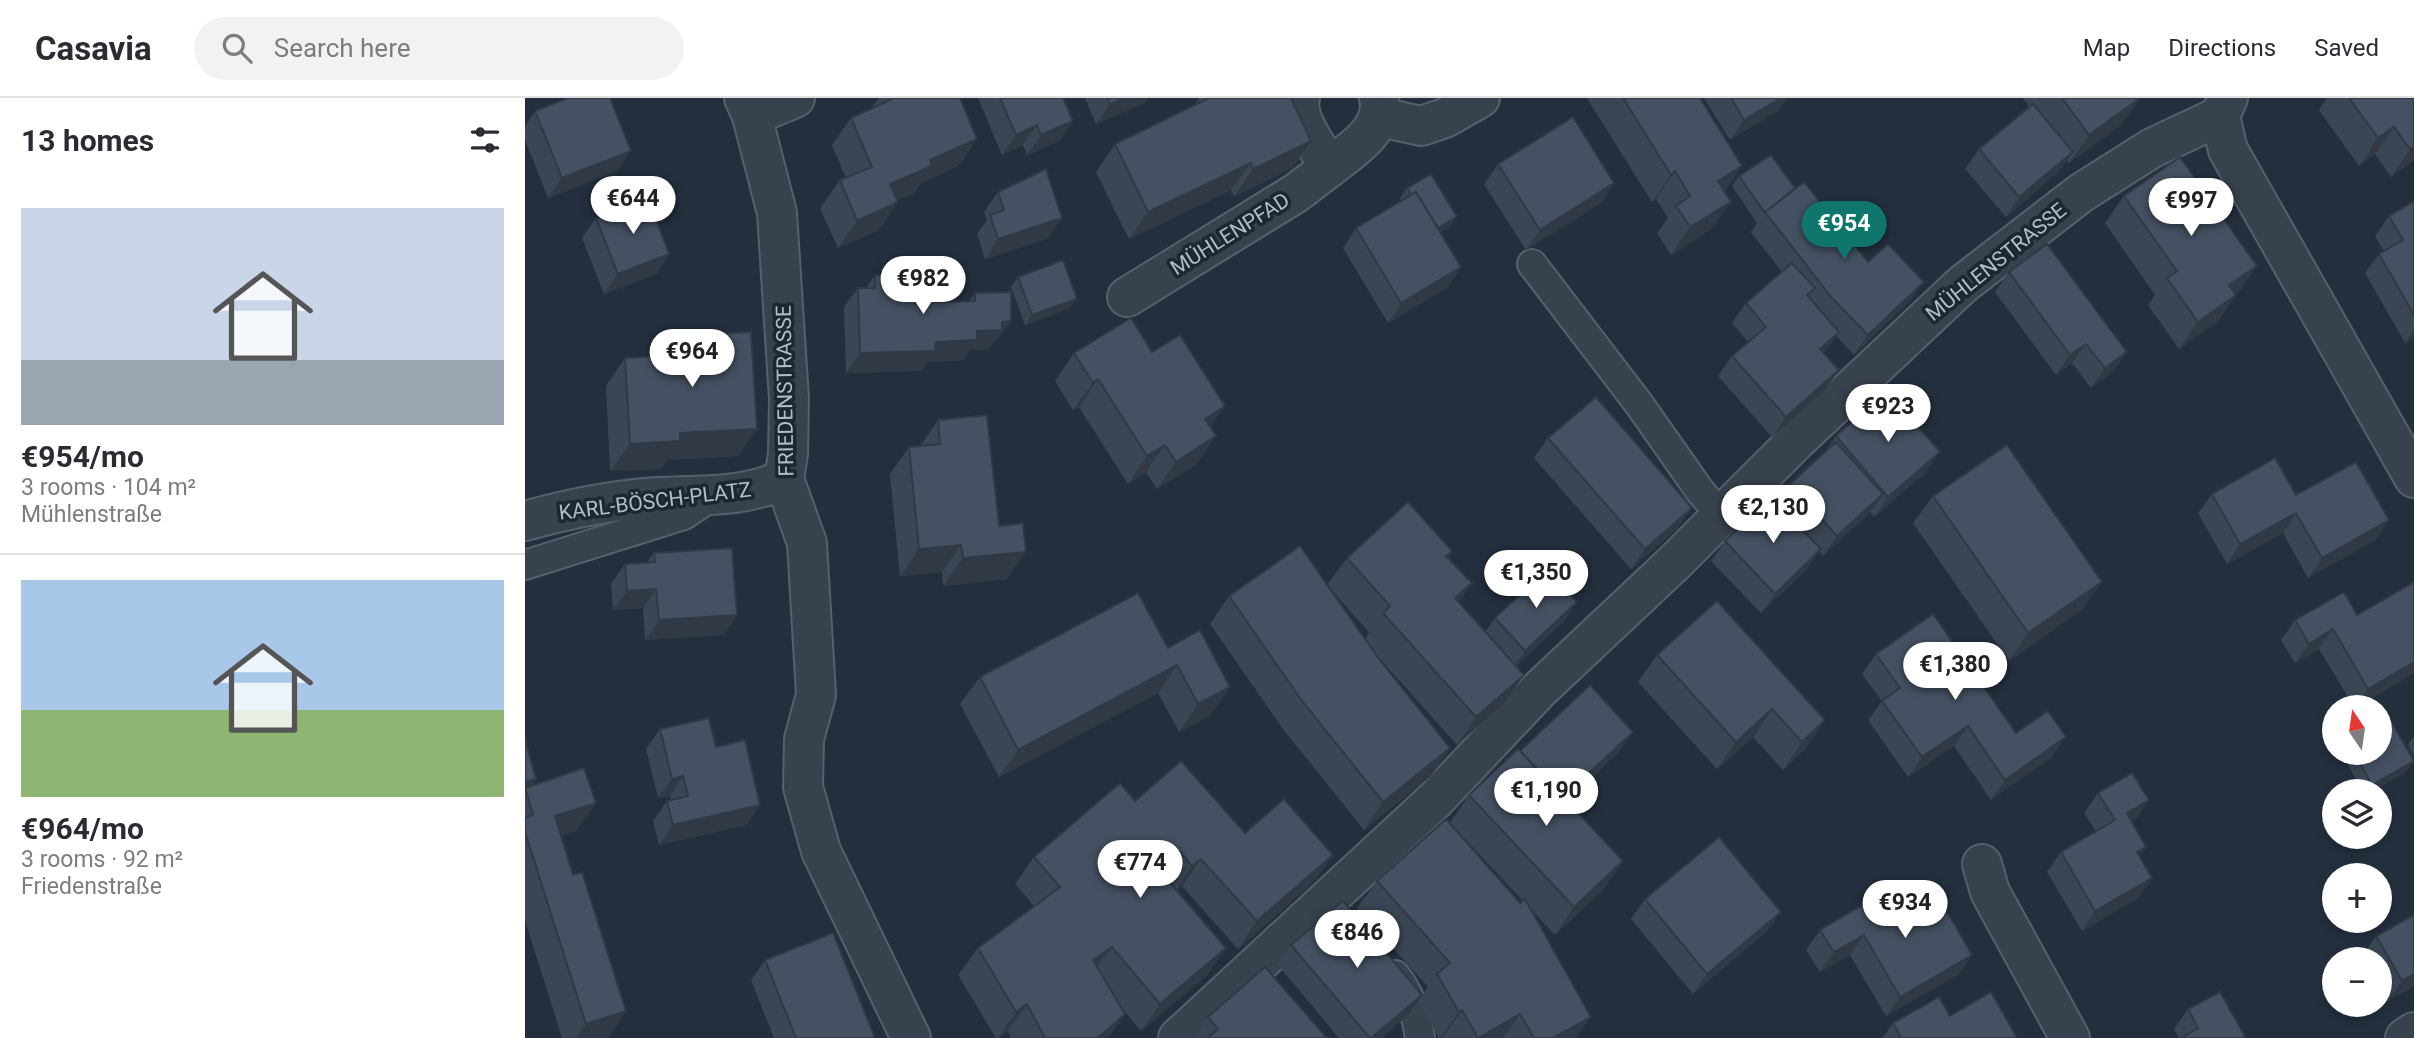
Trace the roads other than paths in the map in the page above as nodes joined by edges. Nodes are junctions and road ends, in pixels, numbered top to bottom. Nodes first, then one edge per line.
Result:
1 (795, 98) edge
2 (1300, 98) edge
3 (1480, 98) edge
4 (2215, 104) edge
5 (748, 107) edge
6 (1380, 108) edge
7 (1330, 167) junction
8 (1532, 264) dead end
9 (1128, 297) dead end
10 (2414, 478) edge
11 (784, 479) junction
12 (714, 495) junction
13 (1722, 516) junction
14 (525, 521) edge
15 (525, 565) edge
16 (1982, 864) dead end
17 (1379, 956) edge
18 (2414, 1032) edge
19 (911, 1038) edge
20 (1178, 1038) edge
21 (1420, 1038) edge
22 (2070, 1038) edge
23 (2405, 1038) edge

1 - 5 street
2 - 7 street
3 - 6 street, MÜHLENPFAD
4 - 10 street
4 - 13 street, MÜHLENSTRASSE
5 - 11 street, FRIEDENSTRASSE
6 - 7 street, MÜHLENPFAD
7 - 9 street, MÜHLENPFAD
8 - 13 lane
11 - 12 street, KARL-BÖSCH-PLATZ
11 - 19 street, FRIEDENSTRASSE
12 - 14 street, KARL-BÖSCH-PLATZ
12 - 15 lane
13 - 20 street, MÜHLENSTRASSE
16 - 22 street
17 - 21 lane
18 - 23 street

